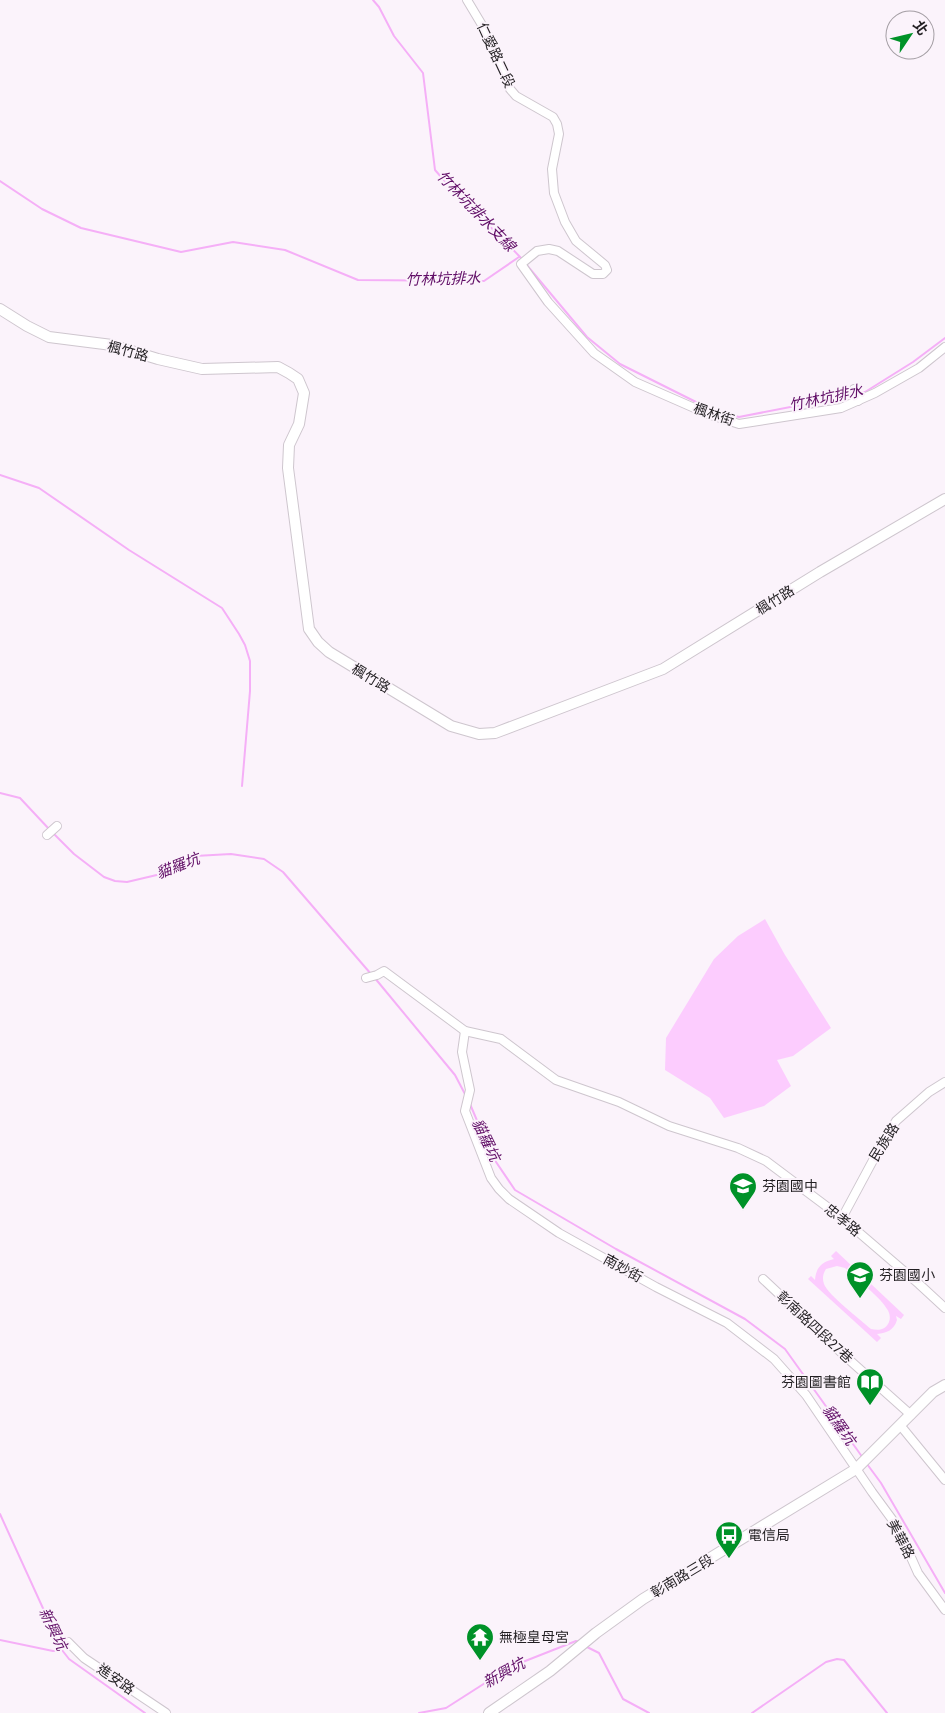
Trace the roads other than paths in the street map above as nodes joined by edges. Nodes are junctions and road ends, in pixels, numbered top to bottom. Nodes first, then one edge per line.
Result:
1 (467, 0) edge
2 (521, 264) joint
3 (0, 309) edge
4 (945, 347) edge
5 (854, 389) dead end
6 (858, 401) junction
7 (945, 499) edge
8 (57, 826) dead end
9 (47, 835) dead end
10 (366, 978) dead end
11 (465, 1032) junction
12 (945, 1082) edge
13 (842, 1218) junction
14 (763, 1279) dead end
15 (945, 1308) edge
16 (945, 1385) edge
17 (911, 1415) junction
18 (900, 1425) junction
19 (856, 1469) junction
20 (945, 1480) edge
21 (945, 1610) edge
22 (68, 1642) dead end
23 (166, 1713) edge
24 (489, 1713) edge

1 - 2 street, 仁愛路二段
2 - 6 street, 楓林街
3 - 7 street, 楓竹路
4 - 6 street, 楓林街
5 - 6 street
8 - 9 street
10 - 11 street
11 - 13 street, 忠孝路
11 - 19 street, 南妙街
12 - 13 street, 民族路
13 - 15 street, 忠孝路
14 - 17 street, 彰南路四段27巷
16 - 17 street, 彰南路三段
17 - 18 street, 彰南路三段
18 - 19 street, 彰南路三段
18 - 20 street
19 - 21 street, 美華路
19 - 24 street, 彰南路三段
22 - 23 street, 進安路

